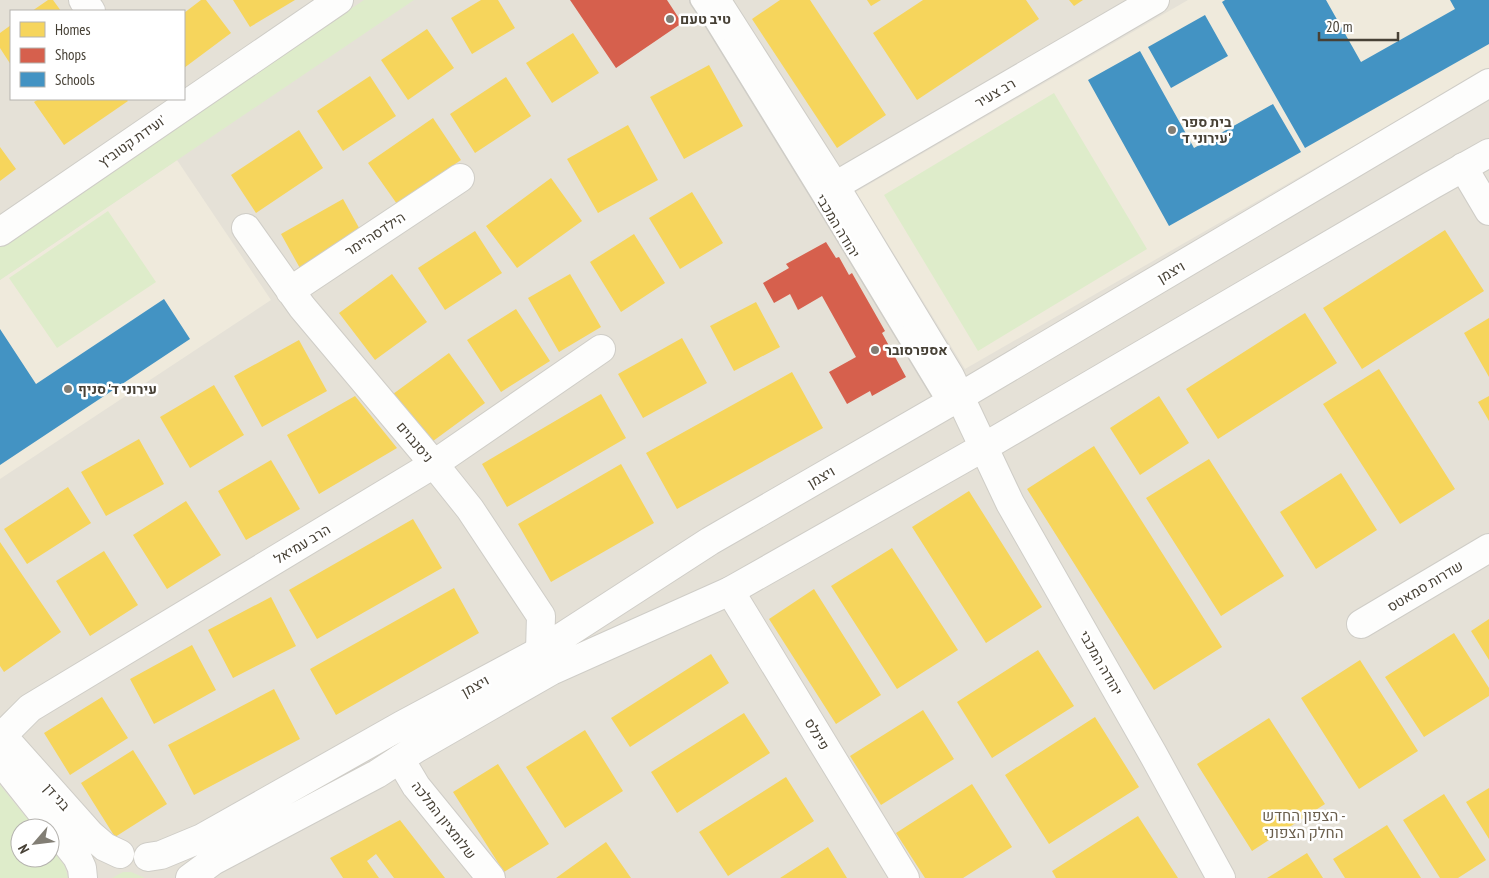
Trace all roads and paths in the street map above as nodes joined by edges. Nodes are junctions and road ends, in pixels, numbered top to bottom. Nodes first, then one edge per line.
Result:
1 (339, 0) edge
2 (698, 0) edge
3 (716, 0) edge
4 (1155, 0) edge
5 (1489, 83) edge
6 (185, 94) edge
7 (175, 100) edge
8 (162, 108) edge
9 (1489, 153) edge
10 (1463, 167) junction
11 (460, 178) dead end
12 (835, 186) junction
13 (1489, 211) edge
14 (246, 228) dead end
15 (0, 232) edge
16 (290, 290) junction
17 (601, 349) dead end
18 (953, 400) junction
19 (984, 447) junction
20 (434, 464) junction
21 (1489, 548) edge
22 (730, 591) junction
23 (1361, 624) dead end
24 (546, 661) junction
25 (1, 743) edge
26 (400, 759) junction
27 (120, 854) junction
28 (148, 857) junction
29 (83, 878) edge
30 (90, 878) edge
31 (168, 878) edge
32 (190, 878) edge
33 (491, 878) edge
34 (905, 878) edge
35 (1221, 878) edge

1 - 6 street, ועידת קטוביץ'
2 - 18 lane, יהודה המכבי
3 - 12 street, יהודה המכבי
4 - 12 street, רב צעיר
5 - 18 street, ויצמן
7 - 8 street, ועידת קטוביץ'
8 - 15 street, ועידת קטוביץ'
9 - 10 street, ויצמן
10 - 13 street
10 - 19 street, ויצמן
11 - 16 street, הילדסהיימר
12 - 18 street, יהודה המכבי
14 - 16 street, ניסנבוים
16 - 20 street, ניסנבוים
17 - 20 street, הרב עמיאל
18 - 19 street, יהודה המכבי
18 - 24 street, ויצמן
19 - 22 street, ויצמן
19 - 35 street, יהודה המכבי
20 - 24 street, ניסנבוים
20 - 25 street, הרב עמיאל
21 - 23 street, שדרות סמאטס
22 - 24 street, ויצמן
22 - 34 street, פינלס
24 - 26 street, ויצמן
24 - 28 street, ויצמן
25 - 27 street, בני דן
25 - 29 street, בני דן
26 - 32 street, ויצמן
26 - 33 street, שלומציון המלכה
27 - 28 street
27 - 30 street
28 - 31 street

